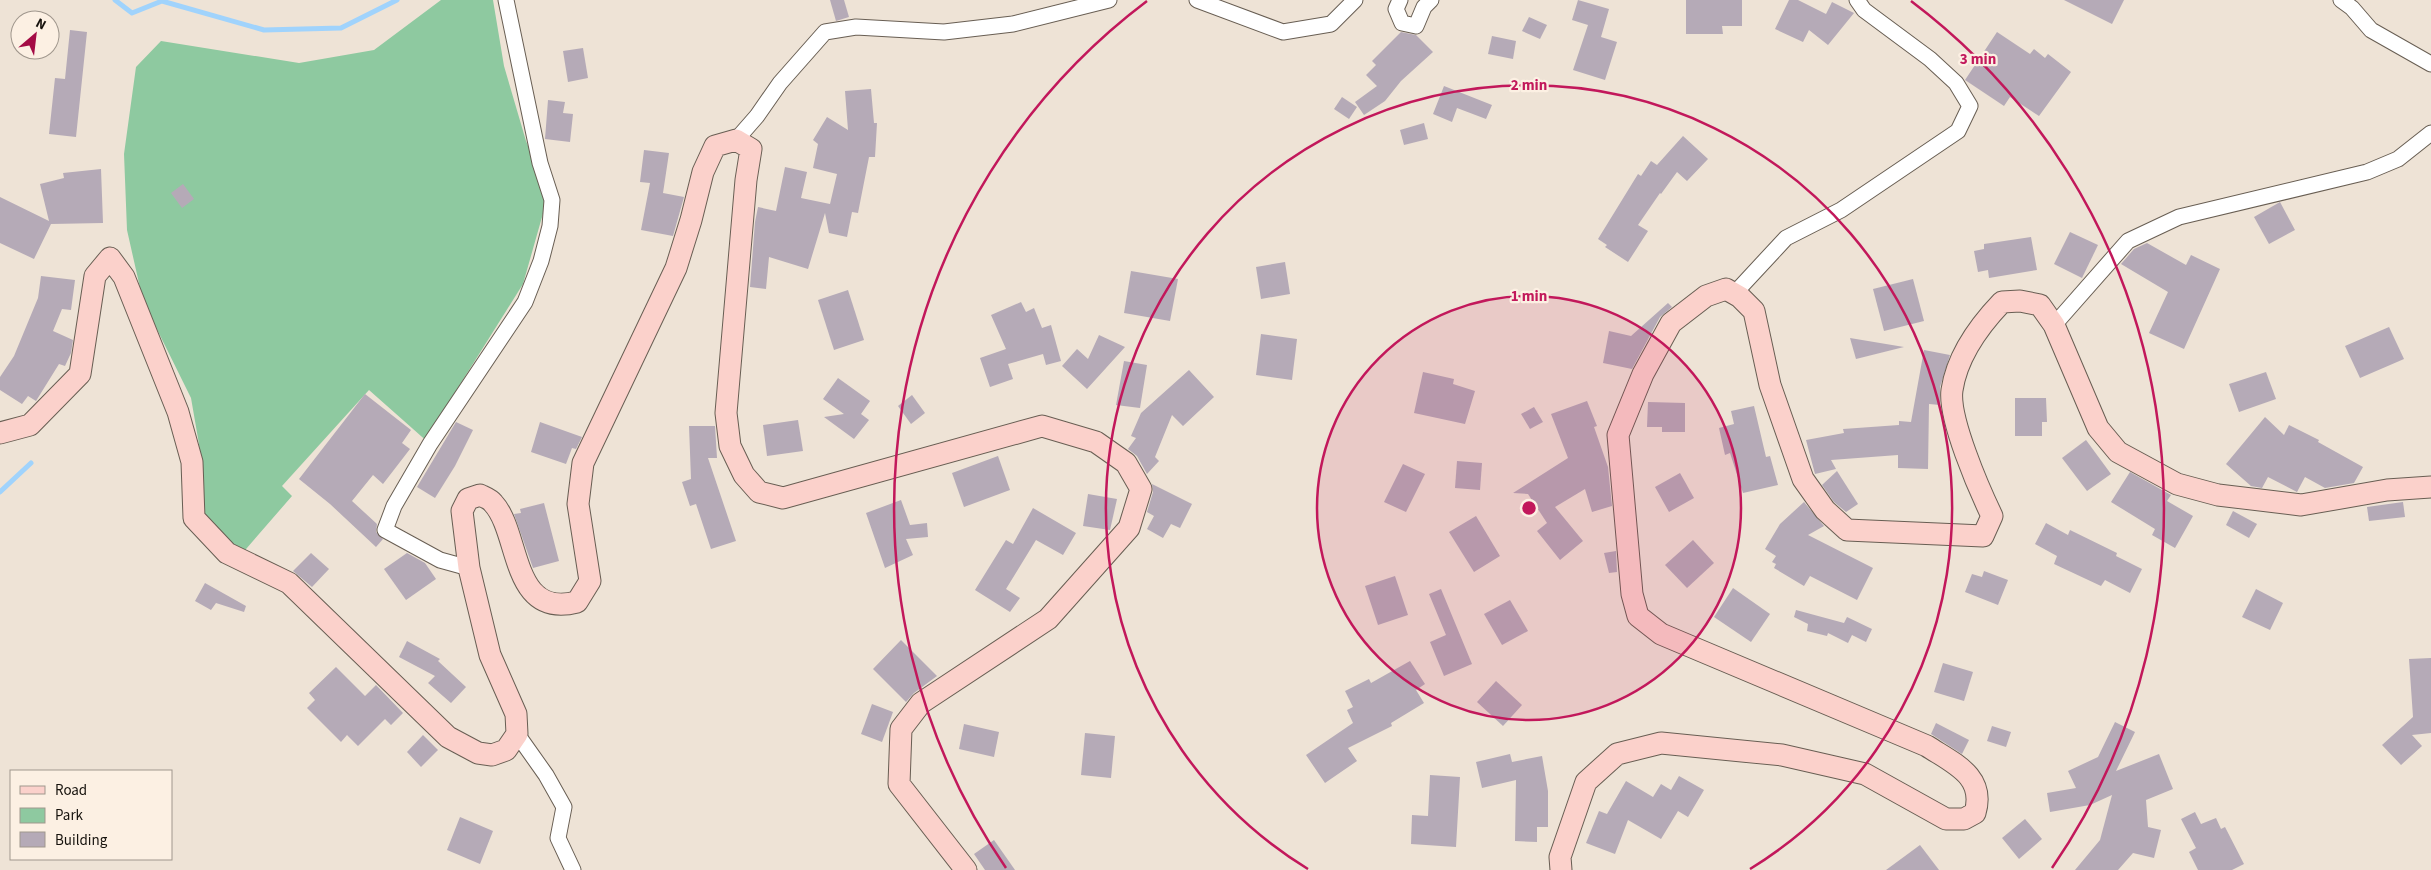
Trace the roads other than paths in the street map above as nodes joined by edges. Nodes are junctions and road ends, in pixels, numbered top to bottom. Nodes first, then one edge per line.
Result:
1 (506, 0) edge
2 (1109, 0) edge
3 (1197, 0) edge
4 (1355, 0) edge
5 (1400, 0) edge
6 (1432, 0) edge
7 (1857, 0) edge
8 (2341, 0) edge
9 (2431, 64) edge
10 (2431, 134) edge
11 (736, 140) junction
12 (1734, 294) junction
13 (2054, 325) junction
14 (0, 433) edge
15 (2431, 487) edge
16 (469, 568) junction
17 (517, 734) junction
18 (573, 870) edge
19 (966, 870) edge
20 (1561, 870) edge

1 - 16 street
2 - 11 street
3 - 4 street
5 - 6 street
7 - 12 street
8 - 9 street
10 - 13 street
11 - 16 street
11 - 19 street
12 - 13 street
12 - 20 street
13 - 15 street
14 - 17 street
16 - 17 street
17 - 18 street

